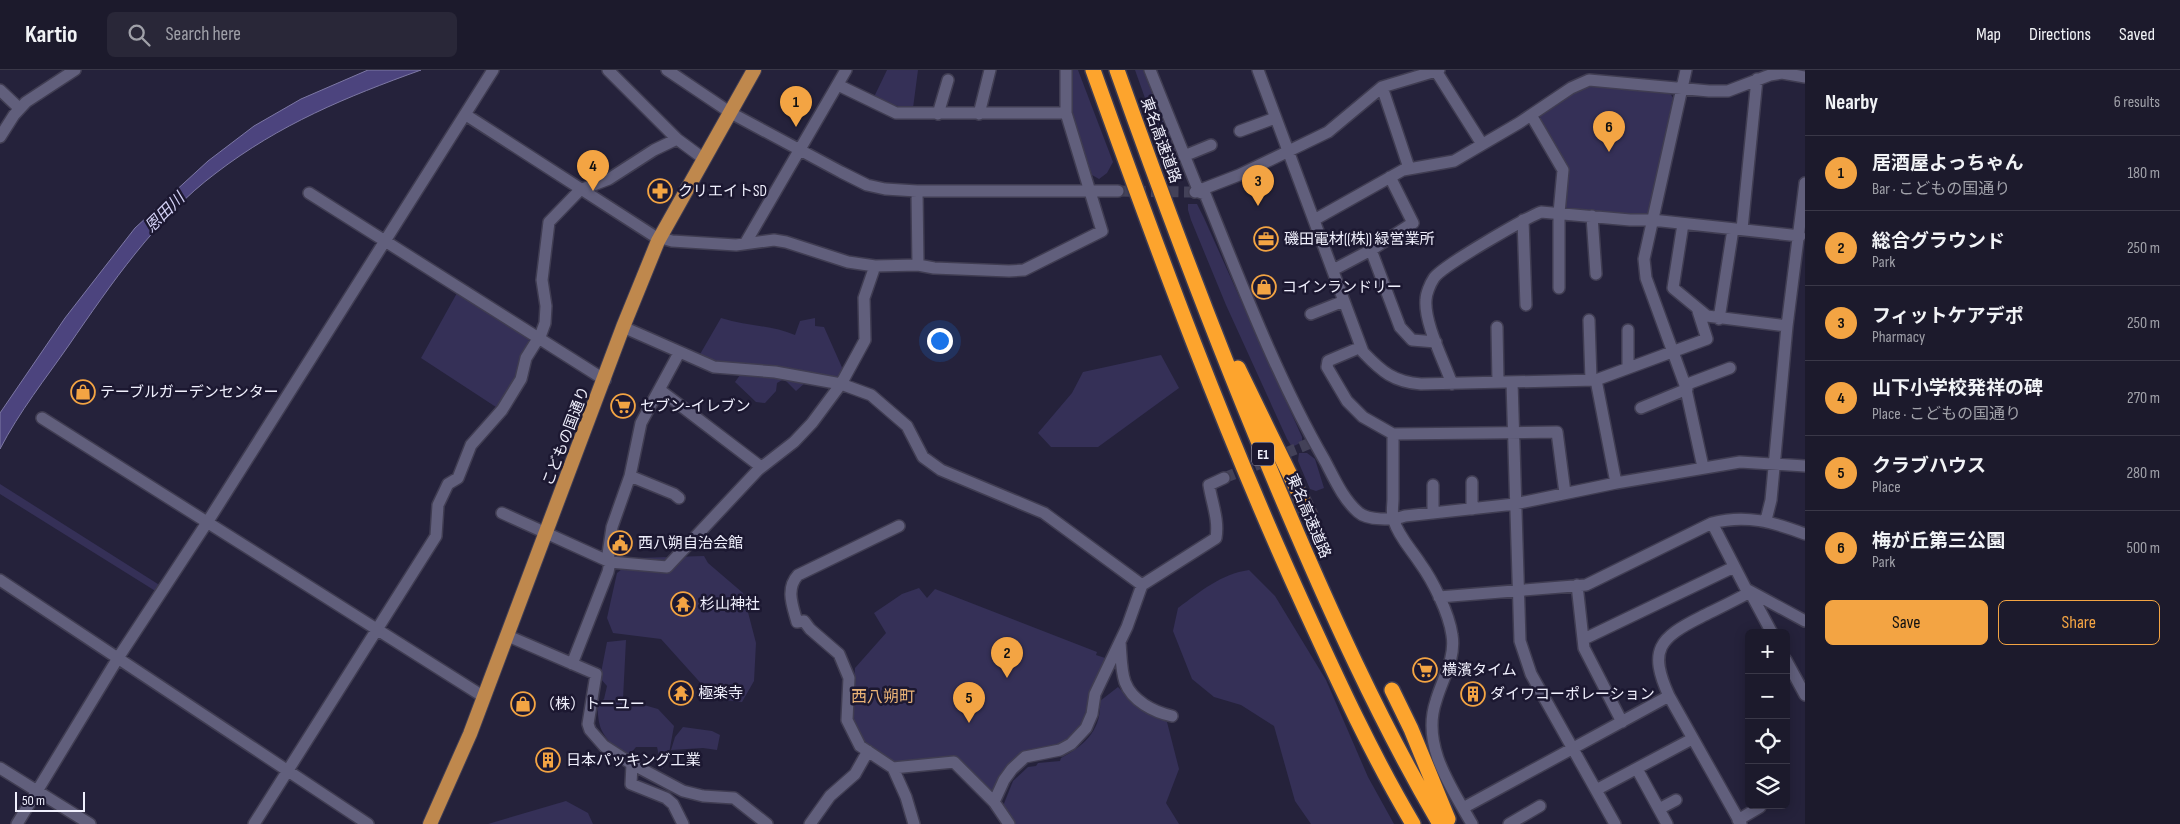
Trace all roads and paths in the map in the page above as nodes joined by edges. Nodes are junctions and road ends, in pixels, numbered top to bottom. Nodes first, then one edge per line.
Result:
1 (76, 70) edge
2 (493, 70) edge
3 (608, 70) edge
4 (666, 70) edge
5 (754, 70) edge
6 (846, 70) edge
7 (990, 70) edge
8 (1066, 70) edge
9 (1093, 70) edge
10 (1117, 70) edge
11 (1150, 70) edge
12 (1258, 70) edge
13 (1686, 70) edge
14 (1437, 71) edge
15 (1805, 77) edge
16 (1757, 79) junction
17 (948, 80) dead end
18 (838, 84) junction
19 (1382, 87) junction
20 (1681, 87) junction
21 (0, 90) edge
22 (19, 108) junction
23 (731, 113) junction
24 (1066, 113) junction
25 (938, 114) junction
26 (979, 114) junction
27 (466, 115) junction
28 (1531, 115) junction
29 (1275, 118) junction
30 (1240, 131) dead end
31 (0, 137) edge
32 (677, 139) junction
33 (1482, 144) junction
34 (1211, 145) dead end
35 (800, 152) junction
36 (1288, 153) junction
37 (1184, 156) junction
38 (704, 159) junction
39 (1409, 168) junction
40 (1390, 178) junction
41 (1805, 183) edge
42 (580, 190) junction
43 (918, 191) junction
44 (1090, 191) junction
45 (1118, 191) tunnel mouth
46 (1195, 192) junction
47 (308, 193) dead end
48 (1559, 213) junction
49 (1592, 216) junction
50 (1314, 220) junction
51 (1523, 220) junction
52 (1652, 220) junction
53 (1683, 224) junction
54 (1737, 229) junction
55 (661, 236) junction
56 (1800, 236) junction
57 (385, 242) junction
58 (746, 242) junction
59 (1372, 250) junction
60 (918, 265) junction
61 (875, 266) junction
62 (1333, 270) junction
63 (1596, 274) dead end
64 (1193, 277) junction
65 (1559, 288) dead end
66 (1344, 301) junction
67 (1526, 305) dead end
68 (1698, 311) junction
69 (1312, 314) dead end
70 (1719, 318) junction
71 (1589, 320) dead end
72 (1787, 326) junction
73 (623, 328) junction
74 (1497, 328) dead end
75 (1628, 330) dead end
76 (538, 338) junction
77 (1436, 342) junction
78 (1361, 347) junction
79 (679, 353) junction
80 (1673, 353) junction
81 (1628, 368) junction
82 (1730, 368) dead end
83 (605, 380) junction
84 (1593, 380) junction
85 (1498, 382) junction
86 (1512, 382) junction
87 (842, 384) junction
88 (1452, 384) junction
89 (1686, 387) junction
90 (660, 390) junction
91 (1641, 408) dead end
92 (42, 418) dead end
93 (1513, 432) junction
94 (1393, 434) junction
95 (1774, 463) junction
96 (1805, 466) edge
97 (761, 467) junction
98 (1703, 467) junction
99 (630, 476) junction
100 (1224, 478) tunnel mouth
101 (1472, 482) dead end
102 (1616, 483) junction
103 (1433, 485) dead end
104 (1565, 494) junction
105 (679, 498) dead end
106 (1515, 504) junction
107 (1472, 509) junction
108 (502, 513) dead end
109 (1433, 513) junction
110 (1310, 516) dead end
111 (1393, 520) junction
112 (1766, 520) junction
113 (207, 523) junction
114 (1712, 523) junction
115 (899, 526) dead end
116 (546, 533) junction
117 (1805, 534) edge
118 (610, 562) junction
119 (1734, 568) junction
120 (0, 580) edge
121 (1142, 585) junction
122 (1577, 585) junction
123 (1517, 590) junction
124 (1750, 592) junction
125 (1439, 597) junction
126 (1805, 621) edge
127 (376, 629) junction
128 (1770, 629) edge
129 (508, 636) junction
130 (1584, 639) junction
131 (1120, 640) junction
132 (118, 658) junction
133 (572, 664) junction
134 (1790, 667) edge
135 (1392, 690) dead end
136 (1805, 695) edge
137 (1669, 696) junction
138 (484, 697) junction
139 (1172, 716) dead end
140 (1622, 722) junction
141 (1692, 739) junction
142 (1573, 747) junction
143 (868, 751) junction
144 (632, 764) junction
145 (0, 768) edge
146 (893, 768) junction
147 (1638, 769) junction
148 (287, 771) junction
149 (1596, 790) junction
150 (38, 791) junction
151 (1676, 800) dead end
152 (994, 802) junction
153 (1540, 806) dead end
154 (1463, 808) junction
155 (1659, 809) junction
156 (1757, 809) edge
157 (1739, 822) edge
158 (814, 823) edge
159 (17, 824) edge
160 (90, 824) edge
161 (254, 824) edge
162 (368, 824) edge
163 (430, 824) edge
164 (683, 824) edge
165 (767, 824) edge
166 (914, 824) edge
167 (1009, 824) edge
168 (1413, 824) edge
169 (1440, 824) edge
170 (1450, 824) edge
171 (1472, 824) edge
172 (1509, 824) edge
173 (1615, 824) edge
174 (1668, 824) edge

1 - 22 street
2 - 27 street
3 - 32 street
4 - 23 street
5 - 23 main road, こどもの国通り
6 - 18 street
7 - 26 street
8 - 24 street
9 - 168 highway, E1
10 - 64 highway, 東名高速道路 / E1
11 - 37 street
12 - 29 street
13 - 20 street
14 - 19 street
14 - 33 street
15 - 16 street
16 - 20 street
16 - 54 street
17 - 25 street
18 - 25 street
18 - 35 street
19 - 36 street
19 - 39 street
20 - 28 street
20 - 52 street
21 - 22 street
22 - 31 street
23 - 35 street
23 - 38 main road, こどもの国通り
24 - 26 street
24 - 44 street
25 - 26 street
27 - 42 street
27 - 57 street
28 - 33 street
28 - 48 street
29 - 30 street
29 - 36 street
32 - 38 street
32 - 42 street
33 - 39 street
34 - 37 street
35 - 43 street
35 - 58 street
36 - 46 street
36 - 50 street
37 - 46 street
38 - 55 main road, こどもの国通り
39 - 40 street
40 - 50 street
40 - 59 street
41 - 56 street
42 - 55 street
42 - 76 street
43 - 44 street
43 - 60 street
44 - 45 street
44 - 60 street
46 - 111 street
47 - 57 street
48 - 49 street
48 - 51 street
48 - 65 street
49 - 52 street
49 - 63 street
50 - 62 street
51 - 67 street
51 - 77 street
52 - 53 street
52 - 80 street
53 - 54 street
53 - 68 street
54 - 56 street
54 - 70 street
55 - 58 street
55 - 73 main road, こどもの国通り
56 - 72 street
57 - 76 street
57 - 113 street
58 - 61 street
59 - 62 street
59 - 77 street
60 - 61 street
61 - 87 street
62 - 66 street
64 - 110 highway
64 - 169 highway, 東名高速道路 / E1
66 - 69 street
66 - 78 street
68 - 70 street
68 - 80 street
70 - 72 street
71 - 84 street
72 - 95 street
73 - 79 street
73 - 83 main road, こどもの国通り
74 - 85 street
75 - 81 street
76 - 83 street
76 - 127 street
77 - 88 street
78 - 88 street
78 - 94 street
79 - 87 street
79 - 90 street
80 - 81 street
80 - 89 street
81 - 84 street
82 - 89 street
83 - 116 main road, こどもの国通り
84 - 86 street
84 - 102 street
85 - 86 street
85 - 88 street
86 - 93 street
87 - 97 street
87 - 121 street
89 - 91 street
89 - 98 street
90 - 97 street
90 - 99 street
92 - 113 street
93 - 94 street
93 - 104 street
93 - 106 street
94 - 111 street
95 - 96 street
95 - 98 street
95 - 112 street
97 - 118 street
98 - 102 street
99 - 105 street
99 - 118 street
100 - 121 street
101 - 107 street
102 - 104 street
103 - 109 street
104 - 106 street
106 - 107 street
106 - 123 street
107 - 109 street
108 - 116 street
109 - 111 street
111 - 125 street
112 - 114 street
112 - 117 street
113 - 127 street
113 - 132 street
114 - 119 street
114 - 122 street
115 - 143 street
116 - 118 street
116 - 129 main road, こどもの国通り
118 - 133 street
119 - 124 street
119 - 130 street
120 - 132 street
121 - 131 street
122 - 123 street
122 - 130 street
123 - 125 street
123 - 142 street
124 - 126 street
124 - 128 street
124 - 137 street
125 - 154 street
127 - 138 street
127 - 148 street
129 - 133 street
129 - 138 main road, こどもの国通り
130 - 140 street
131 - 139 street
131 - 152 street
132 - 148 street
132 - 150 street
133 - 144 street
134 - 136 street
135 - 170 highway
137 - 140 street
137 - 141 street
138 - 163 main road, こどもの国通り
140 - 142 street
141 - 147 street
141 - 157 street
142 - 149 street
142 - 154 street
143 - 146 street
143 - 158 street
144 - 164 street
144 - 165 street
145 - 150 street
146 - 152 street
146 - 166 street
147 - 149 street
147 - 155 street
148 - 161 street
148 - 162 street
149 - 173 street
150 - 159 street
150 - 160 street
151 - 155 street
152 - 167 street
153 - 172 street
154 - 171 street
155 - 174 street
156 - 157 street

